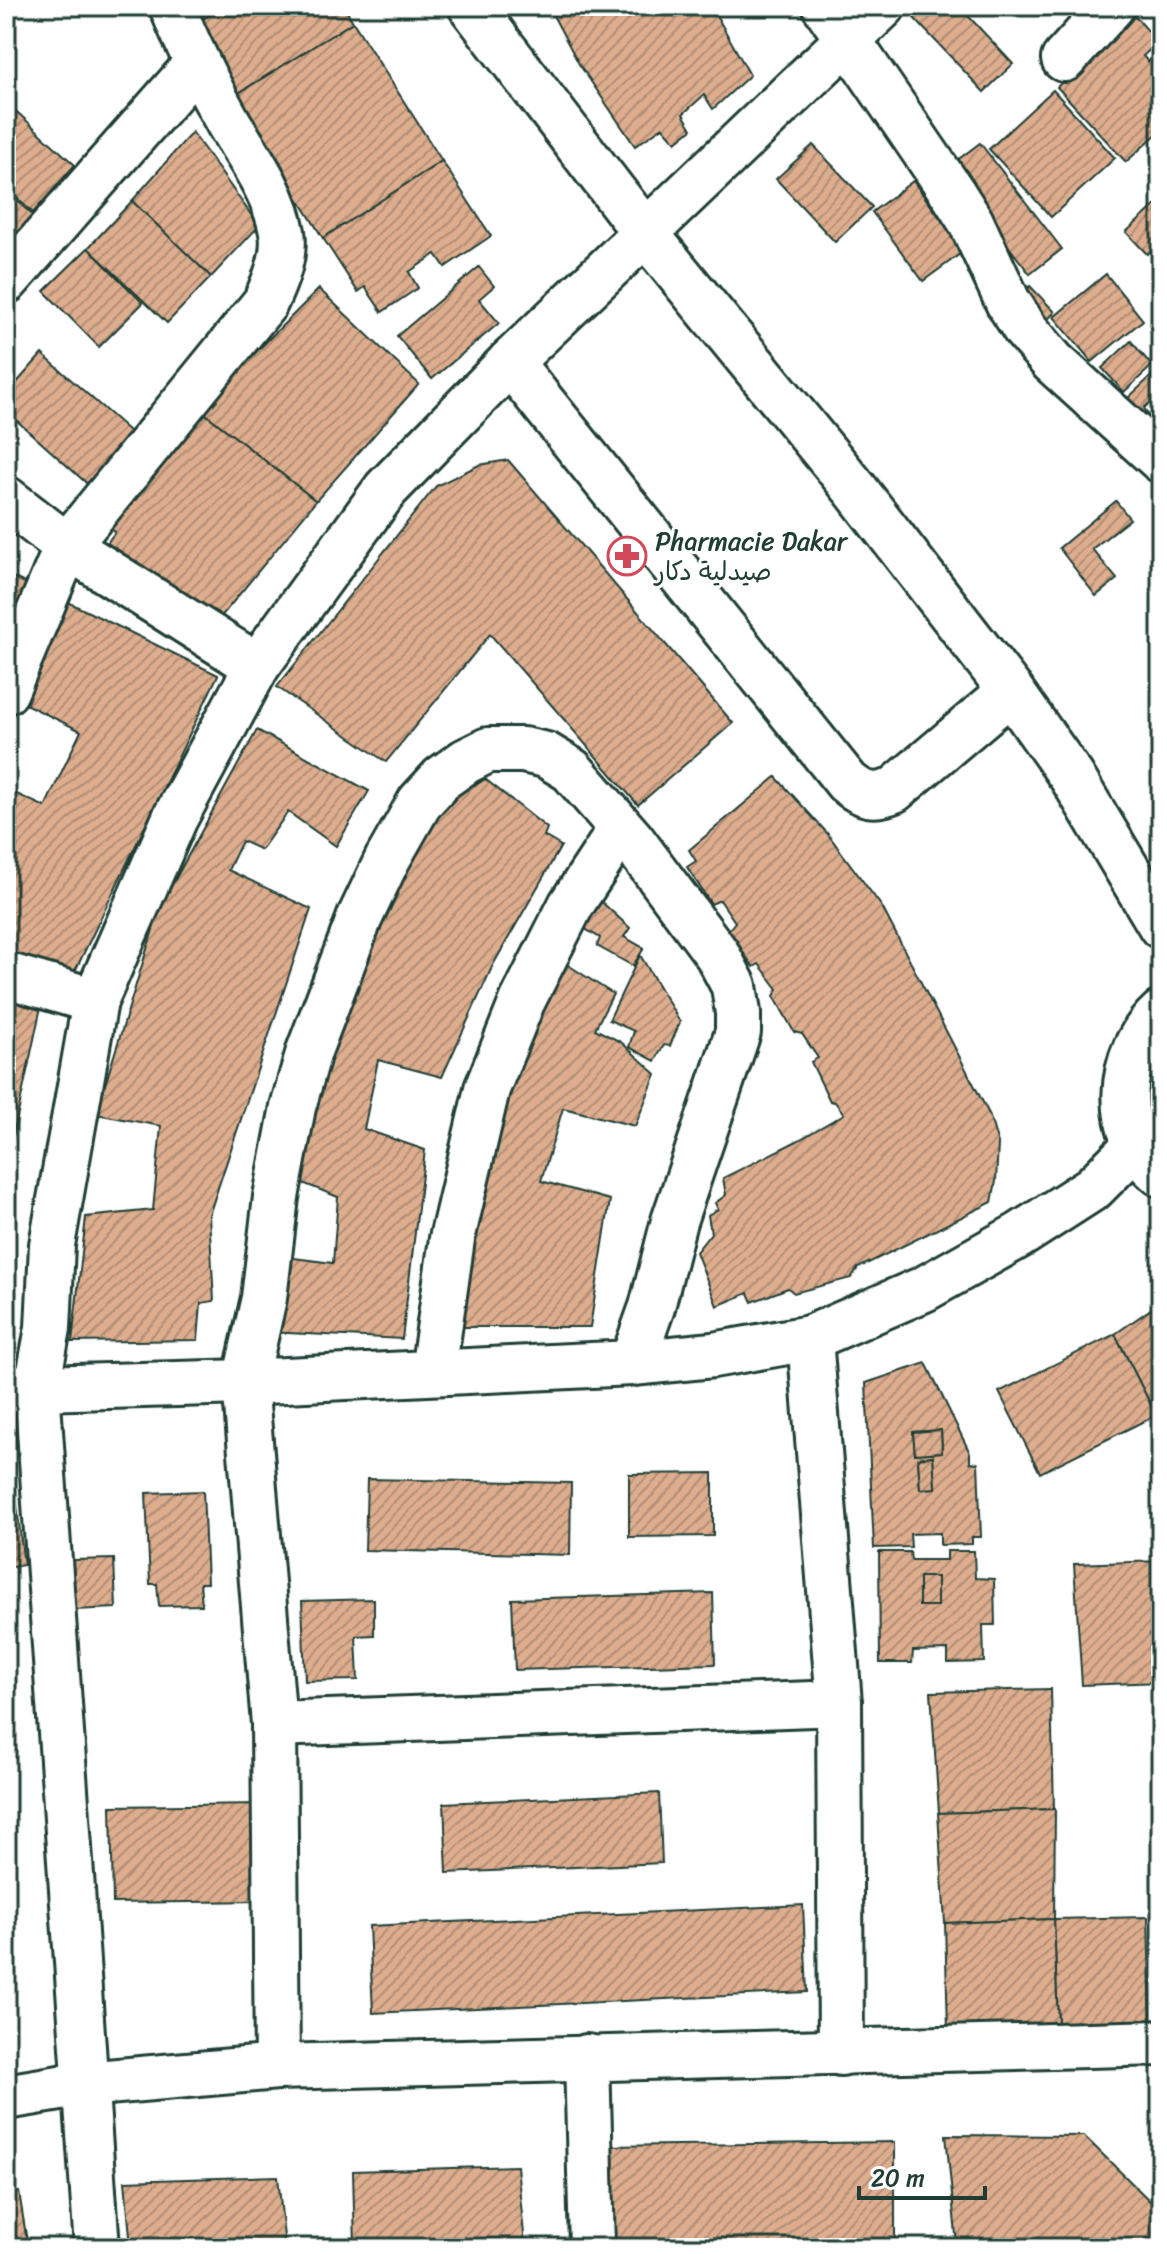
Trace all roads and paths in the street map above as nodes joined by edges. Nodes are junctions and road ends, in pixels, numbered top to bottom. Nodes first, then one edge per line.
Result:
1 (172, 6) edge
2 (471, 6) edge
3 (883, 6) edge
4 (1112, 6) edge
5 (836, 23) edge
6 (1064, 59) dead end
7 (196, 65) junction
8 (646, 234) junction
9 (6, 281) edge
10 (510, 362) junction
11 (1161, 460) edge
12 (6, 499) edge
13 (67, 546) junction
14 (257, 666) junction
15 (6, 691) edge
16 (1011, 691) junction
17 (621, 829) junction
18 (1161, 926) edge
19 (6, 975) edge
20 (95, 1001) junction
21 (1161, 1013) edge
22 (1149, 1159) edge
23 (810, 1338) junction
24 (632, 1363) junction
25 (433, 1372) junction
26 (245, 1382) junction
27 (22, 1389) edge
28 (839, 1703) junction
29 (274, 1724) junction
30 (1161, 2043) edge
31 (841, 2053) junction
32 (587, 2057) junction
33 (277, 2067) junction
34 (84, 2084) junction
35 (6, 2097) edge
36 (97, 2248) edge
37 (592, 2248) edge

1 - 7 street
2 - 8 street
3 - 5 street
4 - 6 street
5 - 8 street
5 - 11 street
7 - 9 street
7 - 13 street
8 - 10 street
8 - 16 street
10 - 14 street
10 - 16 street
12 - 13 street
13 - 14 street
13 - 15 street
14 - 20 street
16 - 18 street
17 - 24 street
17 - 25 street
17 - 26 street
19 - 20 street
20 - 27 street
21 - 22 street
22 - 23 street
23 - 24 street
23 - 28 street
24 - 25 street
25 - 26 street
26 - 27 street
26 - 29 street
27 - 34 street
28 - 29 street
28 - 31 street
29 - 33 street
30 - 31 street
31 - 32 street
32 - 33 street
32 - 37 street
33 - 34 street
34 - 35 street
34 - 36 street

